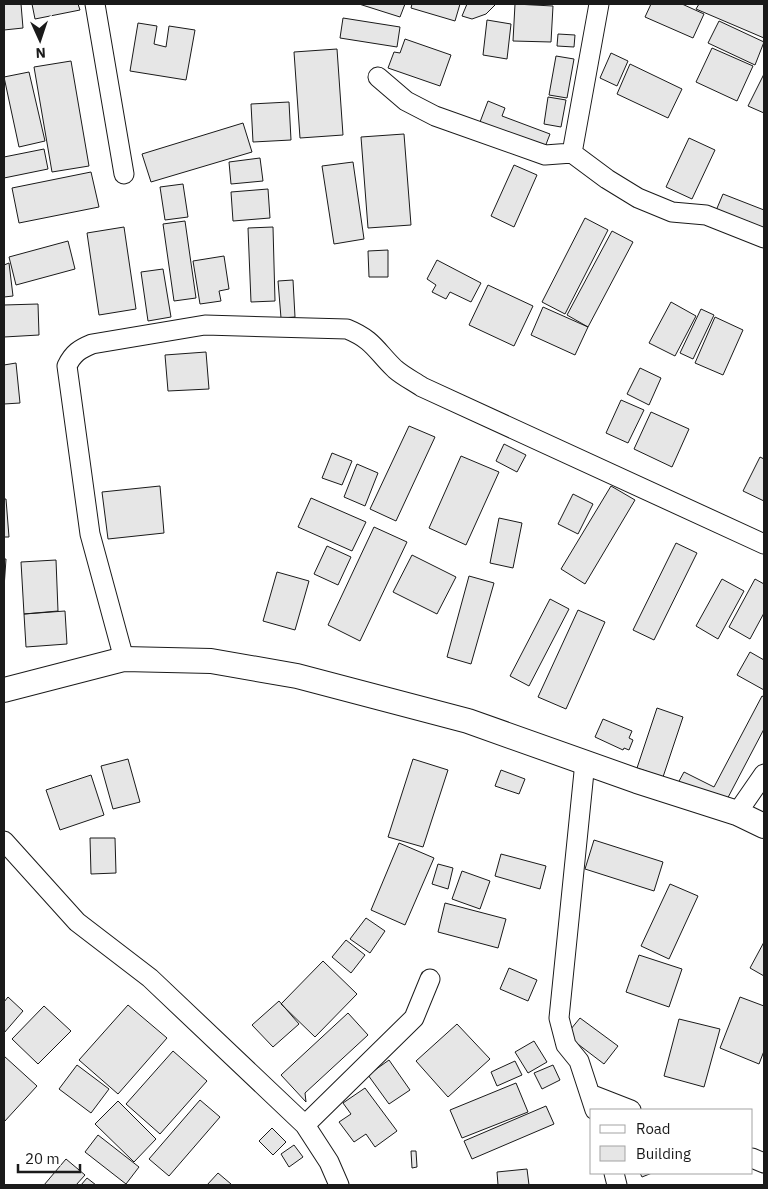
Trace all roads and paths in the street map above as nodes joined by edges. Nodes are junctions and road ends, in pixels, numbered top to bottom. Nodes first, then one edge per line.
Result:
1 (95, 4) edge
2 (599, 4) edge
3 (378, 77) dead end
4 (572, 153) junction
5 (124, 174) dead end
6 (764, 238) edge
7 (764, 544) edge
8 (124, 659) junction
9 (4, 690) edge
10 (585, 762) junction
11 (764, 774) edge
12 (736, 813) junction
13 (764, 826) edge
14 (4, 841) edge
15 (430, 979) dead end
16 (593, 1102) edge
17 (626, 1109) edge
18 (305, 1125) junction
19 (339, 1185) edge

1 - 5 street
2 - 4 street
3 - 4 street
4 - 6 street
7 - 8 street
8 - 9 street
8 - 10 street
10 - 12 street
10 - 16 street
11 - 12 street
12 - 13 street
14 - 18 street
15 - 18 street
16 - 17 street
18 - 19 street

